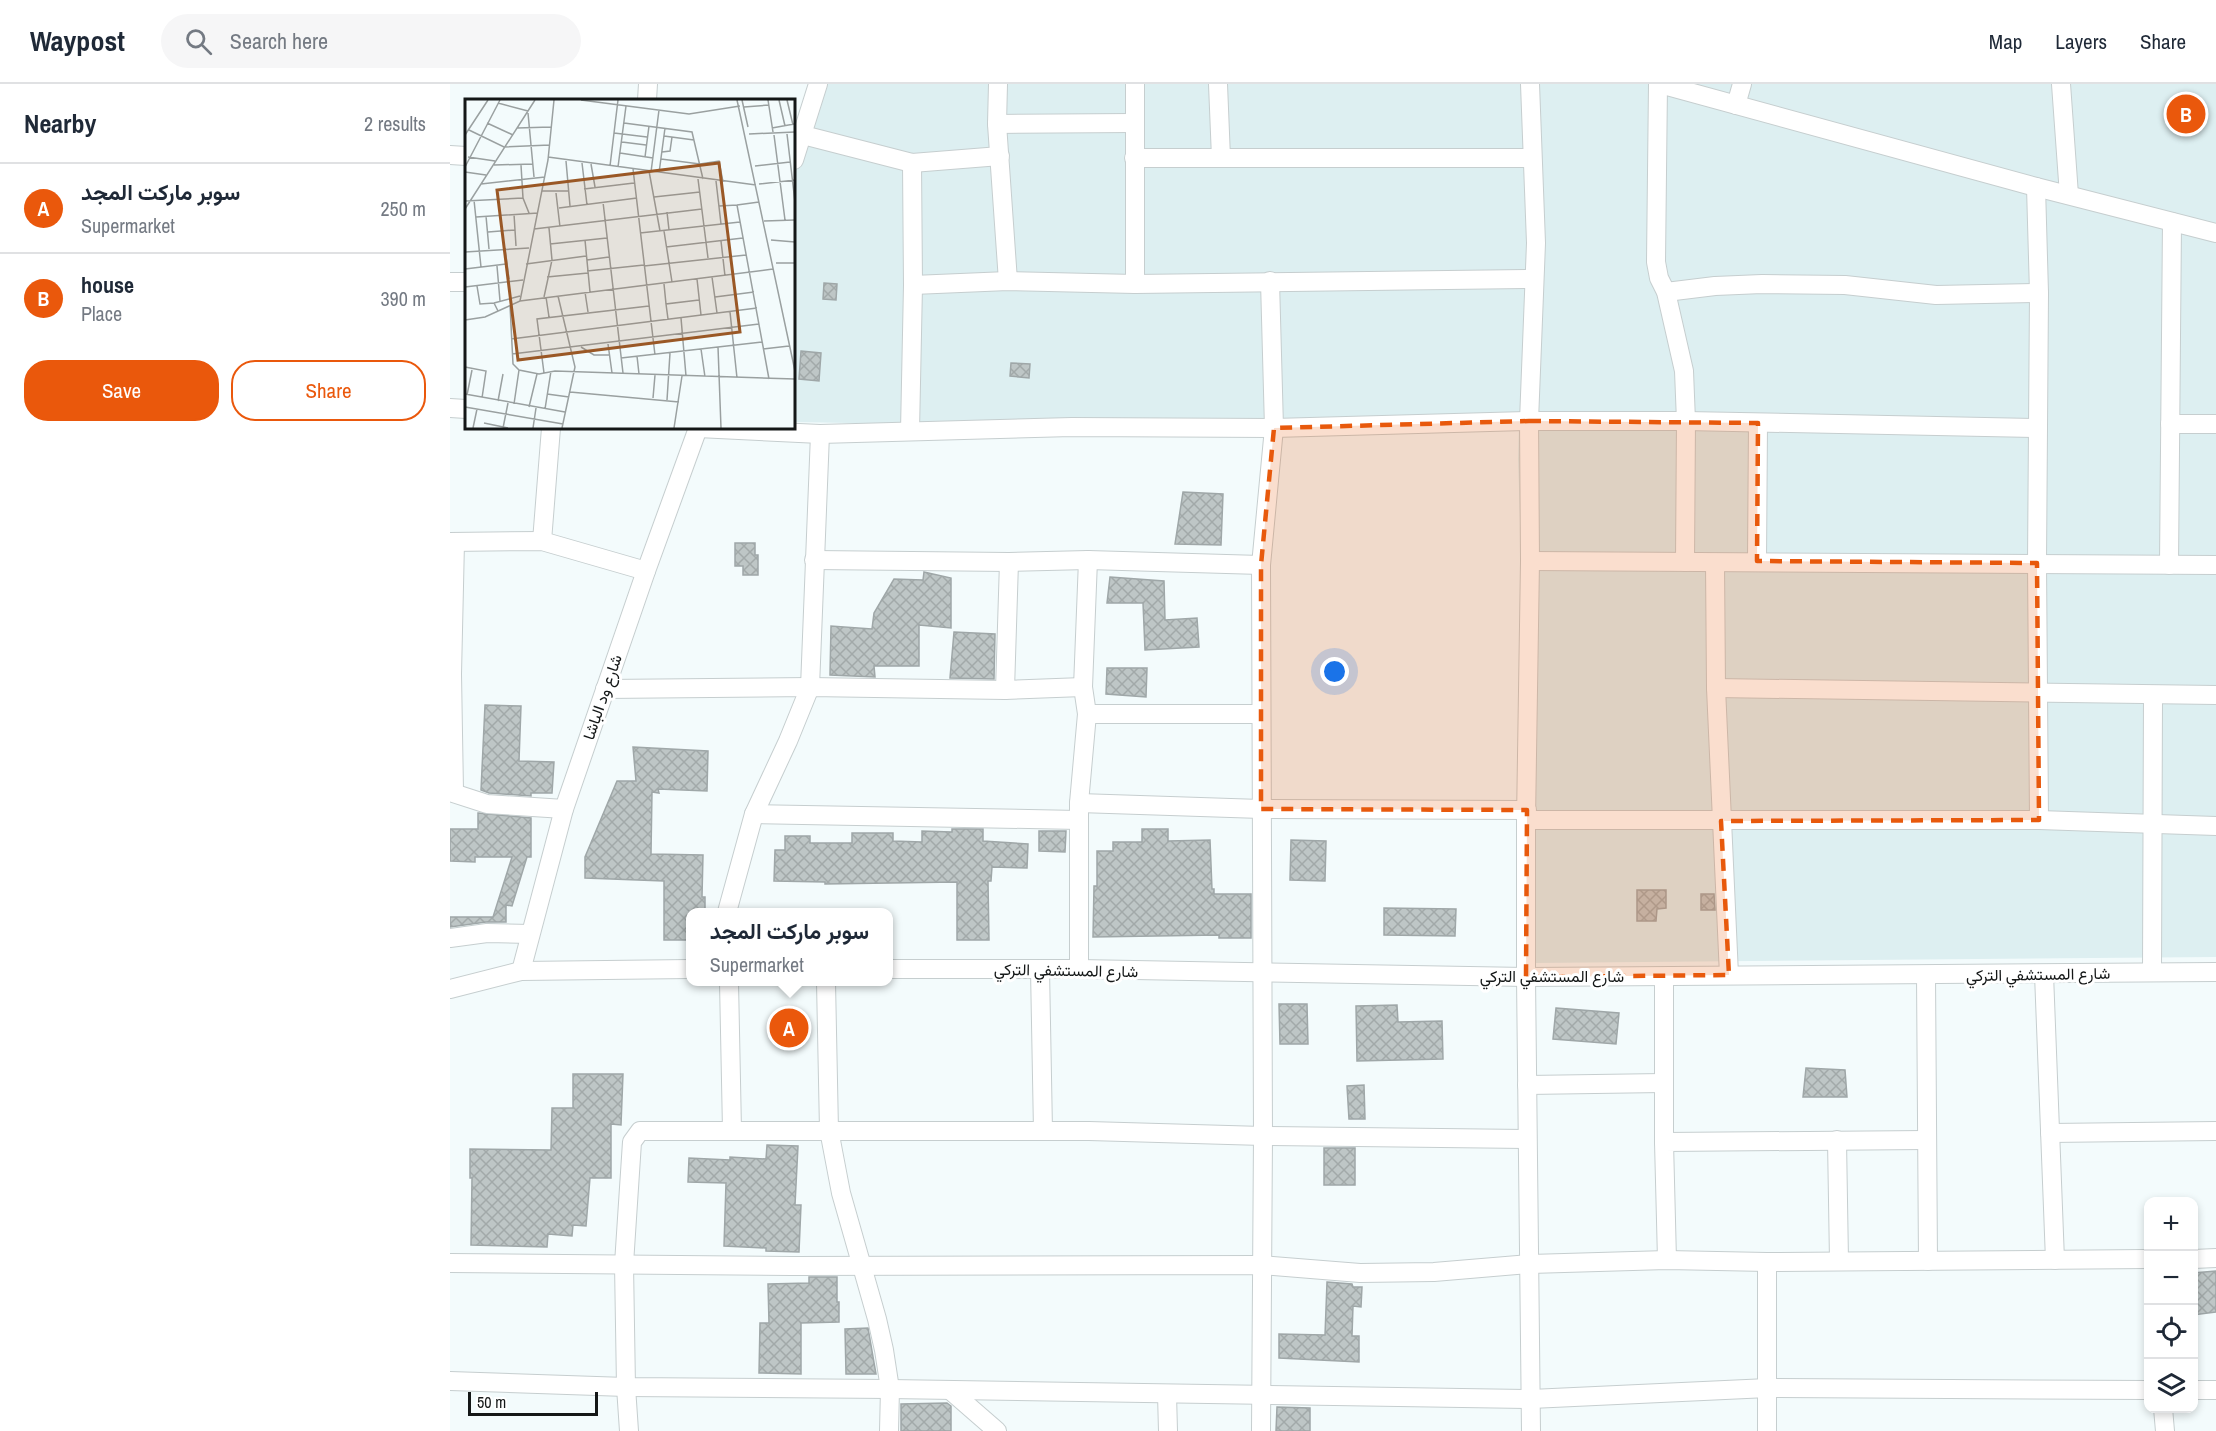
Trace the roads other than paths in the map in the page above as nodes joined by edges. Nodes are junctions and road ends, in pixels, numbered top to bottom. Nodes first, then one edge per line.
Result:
1 (648, 84) edge
2 (819, 84) edge
3 (998, 84) edge
4 (1136, 84) edge
5 (1218, 84) edge
6 (1530, 84) edge
7 (1742, 84) edge
8 (2061, 84) edge
9 (1665, 85) edge
10 (647, 99) edge
11 (1736, 105) junction
12 (1134, 123) junction
13 (997, 124) junction
14 (803, 135) junction
15 (450, 155) edge
16 (465, 156) edge
17 (1000, 156) junction
18 (795, 157) edge
19 (1134, 158) junction
20 (1221, 158) junction
21 (1532, 158) junction
22 (912, 163) junction
23 (2036, 187) junction
24 (2069, 195) junction
25 (2172, 222) junction
26 (2216, 233) edge
27 (1534, 279) junction
28 (1008, 281) junction
29 (1270, 281) junction
30 (1135, 284) junction
31 (913, 285) junction
32 (1666, 292) junction
33 (2039, 293) junction
34 (450, 408) edge
35 (465, 409) edge
36 (1529, 421) junction
37 (1686, 421) junction
38 (1758, 423) junction
39 (2170, 424) junction
40 (2216, 424) edge
41 (1274, 428) junction
42 (2037, 428) junction
43 (551, 429) edge
44 (698, 429) edge
45 (718, 429) edge
46 (910, 431) junction
47 (820, 434) junction
48 (542, 541) junction
49 (452, 542) edge
50 (814, 560) junction
51 (1088, 560) junction
52 (1530, 561) junction
53 (1758, 561) junction
54 (1009, 562) junction
55 (1685, 562) junction
56 (1715, 562) junction
57 (2037, 563) junction
58 (1261, 565) junction
59 (2169, 565) junction
60 (2216, 566) edge
61 (646, 571) junction
62 (451, 674) edge
63 (810, 687) junction
64 (1083, 687) junction
65 (1716, 688) junction
66 (605, 689) junction
67 (1005, 690) junction
68 (2038, 692) junction
69 (2153, 695) junction
70 (2216, 695) edge
71 (1087, 714) junction
72 (1261, 714) junction
73 (452, 792) edge
74 (1261, 808) junction
75 (564, 809) junction
76 (1079, 812) junction
77 (754, 814) junction
78 (1527, 815) junction
79 (2038, 820) junction
80 (1721, 821) junction
81 (2152, 824) junction
82 (2216, 826) edge
83 (728, 908) edge
84 (530, 934) junction
85 (450, 938) edge
86 (686, 969) edge
87 (893, 969) edge
88 (1040, 969) junction
89 (1079, 969) junction
90 (521, 971) junction
91 (2152, 972) junction
92 (2216, 972) edge
93 (1262, 974) junction
94 (2044, 974) junction
95 (1729, 975) junction
96 (1926, 975) junction
97 (1526, 977) junction
98 (1664, 977) junction
99 (729, 986) edge
100 (826, 986) edge
101 (450, 989) edge
102 (1663, 1083) junction
103 (1527, 1085) junction
104 (732, 1130) junction
105 (829, 1130) junction
106 (1043, 1131) junction
107 (2216, 1131) edge
108 (2050, 1132) junction
109 (1263, 1136) junction
110 (1527, 1138) junction
111 (1837, 1140) junction
112 (1926, 1140) junction
113 (1664, 1142) junction
114 (2198, 1258) edge
115 (2216, 1258) edge
116 (2144, 1259) edge
117 (1667, 1260) junction
118 (2055, 1260) junction
119 (1839, 1261) junction
120 (1928, 1261) junction
121 (1767, 1262) junction
122 (450, 1263) edge
123 (624, 1264) junction
124 (1530, 1264) junction
125 (1261, 1265) junction
126 (861, 1266) junction
127 (450, 1381) edge
128 (626, 1387) junction
129 (1768, 1388) junction
130 (890, 1389) junction
131 (2216, 1389) edge
132 (2144, 1390) edge
133 (2198, 1390) edge
134 (951, 1391) junction
135 (1167, 1394) junction
136 (1261, 1395) junction
137 (1531, 1399) junction
138 (2163, 1413) edge
139 (629, 1431) edge
140 (889, 1431) edge
141 (997, 1431) edge
142 (1168, 1431) edge
143 (1261, 1431) edge
144 (1531, 1431) edge
145 (1767, 1431) edge
146 (2165, 1431) edge

1 - 10 street
2 - 14 street
3 - 13 street
4 - 12 street
5 - 20 street
6 - 21 street
7 - 11 street
8 - 24 street
9 - 11 street
9 - 32 street
11 - 23 street
12 - 13 street
12 - 19 street
13 - 17 street
14 - 18 street
14 - 22 street
15 - 16 street
17 - 22 street
17 - 28 street
19 - 20 street
19 - 30 street
20 - 21 street
21 - 27 street
22 - 31 street
23 - 24 street
23 - 33 street
24 - 25 street
25 - 26 street
25 - 39 street
27 - 29 street
27 - 36 street
28 - 30 street
28 - 31 street
29 - 30 street
29 - 41 street
31 - 46 street
32 - 33 street
32 - 37 street
33 - 42 street
34 - 35 street
36 - 37 street
36 - 41 street
36 - 52 street
37 - 38 street
37 - 55 street
38 - 42 street
38 - 53 street
39 - 40 street
39 - 59 street
41 - 46 street
41 - 58 street
42 - 57 street
43 - 48 street
44 - 61 street, شارع ود الباشا
45 - 47 street
46 - 47 street
47 - 50 street
48 - 49 street
48 - 61 street
49 - 62 street
50 - 54 street
50 - 63 street
51 - 54 street
51 - 58 street
51 - 64 street
52 - 55 street
52 - 78 street
53 - 56 street
53 - 57 street
54 - 67 street
55 - 56 street
56 - 65 street
57 - 59 street
57 - 68 street
58 - 72 street
59 - 60 street
61 - 66 street, شارع ود الباشا
62 - 73 street
63 - 66 street
63 - 67 street
63 - 77 street
64 - 67 street
64 - 71 street
65 - 68 street
65 - 80 street
66 - 75 street, شارع ود الباشا
68 - 69 street
68 - 79 street
69 - 70 street
69 - 81 street
71 - 72 street
71 - 76 street
72 - 74 street
73 - 75 street
74 - 76 street
74 - 78 street
74 - 93 street
75 - 84 street, شارع ود الباشا
76 - 77 street
76 - 89 street
77 - 83 street
78 - 80 street
78 - 97 street
79 - 80 street
79 - 81 street
80 - 95 street
81 - 82 street
81 - 91 street
84 - 85 street
84 - 90 street, شارع ود الباشا
86 - 90 street
87 - 88 street, شارع المستشفي التركي
88 - 89 street, شارع المستشفي التركي
88 - 106 street
89 - 93 street, شارع المستشفي التركي
90 - 101 street
91 - 92 street, شارع المستشفي التركي
91 - 94 street, شارع المستشفي التركي
93 - 97 street, شارع المستشفي التركي
93 - 109 street
94 - 96 street, شارع المستشفي التركي
94 - 108 street
95 - 96 street, شارع المستشفي التركي
95 - 98 street, شارع المستشفي التركي
96 - 112 street
97 - 98 street, شارع المستشفي التركي
97 - 103 street
98 - 102 street
99 - 104 street
100 - 105 street
102 - 103 street
102 - 113 street
103 - 110 street
104 - 105 street
104 - 123 street
105 - 106 street
105 - 126 street
106 - 109 street
107 - 108 street
108 - 118 street
109 - 110 street
109 - 125 street
110 - 124 street
111 - 112 street
111 - 113 street
111 - 119 street
112 - 120 street
113 - 117 street
114 - 115 street
116 - 118 street
117 - 121 street
117 - 124 street
118 - 120 street
119 - 120 street
119 - 121 street
121 - 129 street
122 - 123 street
123 - 126 street
123 - 128 street
124 - 125 street
124 - 137 street
125 - 126 street
125 - 136 street
126 - 130 street
127 - 128 street
128 - 130 street
128 - 139 street
129 - 132 street
129 - 137 street
129 - 145 street
130 - 134 street
130 - 140 street
131 - 133 street
134 - 135 street
134 - 141 street
135 - 136 street
135 - 142 street
136 - 137 street
136 - 143 street
137 - 144 street
138 - 146 street

